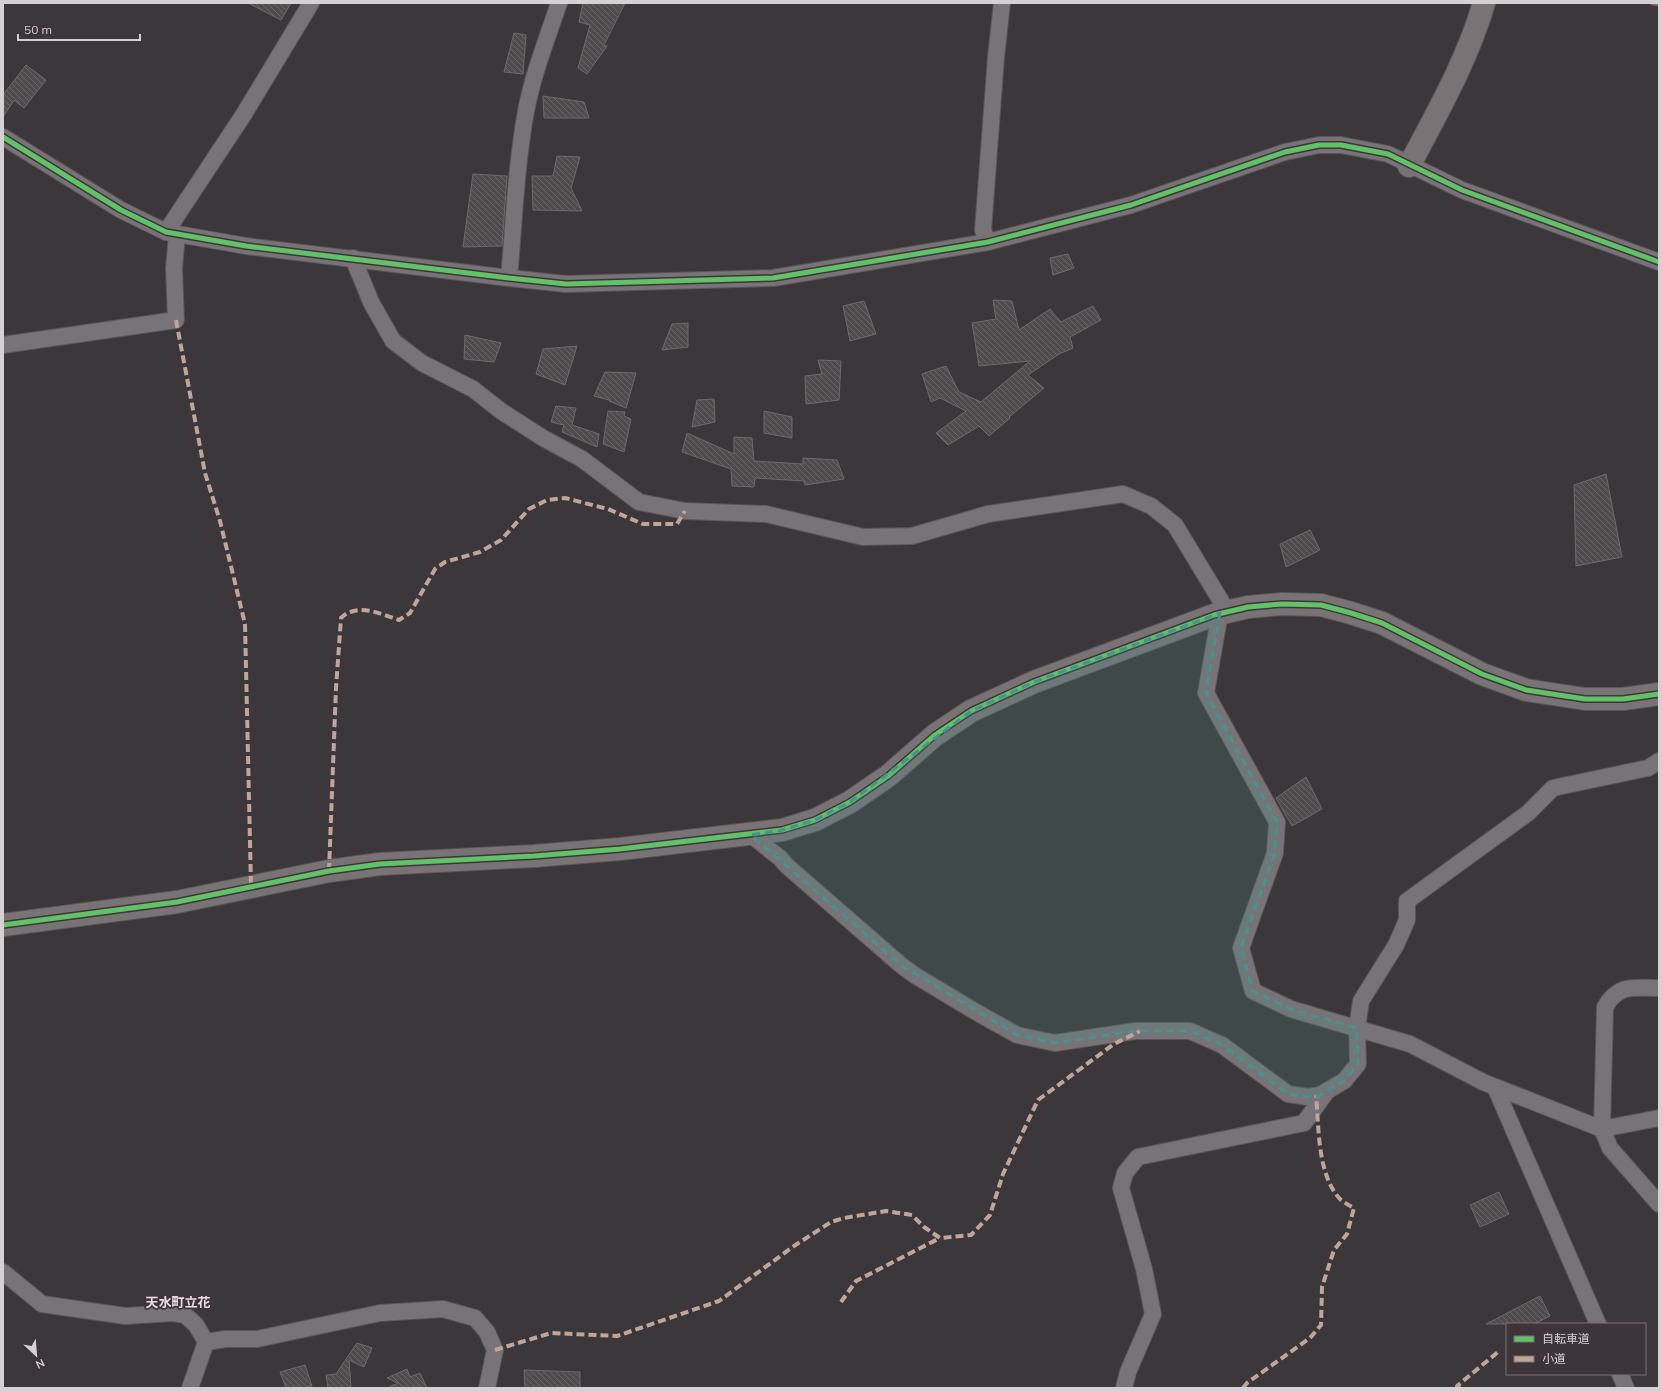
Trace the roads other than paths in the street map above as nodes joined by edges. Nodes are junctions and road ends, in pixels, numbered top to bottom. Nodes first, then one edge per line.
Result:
1 (310, 3) edge
2 (559, 3) edge
3 (1002, 3) edge
4 (1484, 3) edge
5 (3, 137) edge
6 (1409, 166) junction
7 (172, 233) junction
8 (988, 242) junction
9 (353, 258) junction
10 (1659, 262) edge
11 (509, 278) junction
12 (3, 345) edge
13 (1224, 612) junction
14 (1659, 694) edge
15 (1659, 761) edge
16 (752, 835) junction
17 (3, 925) edge
18 (1659, 988) edge
19 (1357, 1028) junction
20 (1495, 1087) junction
21 (1327, 1090) junction
22 (1659, 1118) edge
23 (1602, 1129) junction
24 (1659, 1204) edge
25 (3, 1272) edge
26 (1598, 1323) edge
27 (206, 1342) junction
28 (1620, 1375) edge
29 (190, 1388) edge
30 (487, 1388) edge
31 (1124, 1388) edge
32 (1626, 1388) edge

1 - 7 street
2 - 11 street
3 - 8 street
4 - 6 street
5 - 7 street
6 - 8 street
6 - 10 street
7 - 9 street
7 - 12 street
8 - 11 street
9 - 11 street
9 - 13 street
13 - 14 street
13 - 16 street
13 - 19 street
15 - 19 street
16 - 17 street
16 - 21 street
18 - 23 street
19 - 20 street
19 - 21 street
20 - 23 street
20 - 26 street
21 - 31 street
22 - 23 street
23 - 24 street
25 - 27 street
27 - 29 street
27 - 30 street
28 - 32 street

